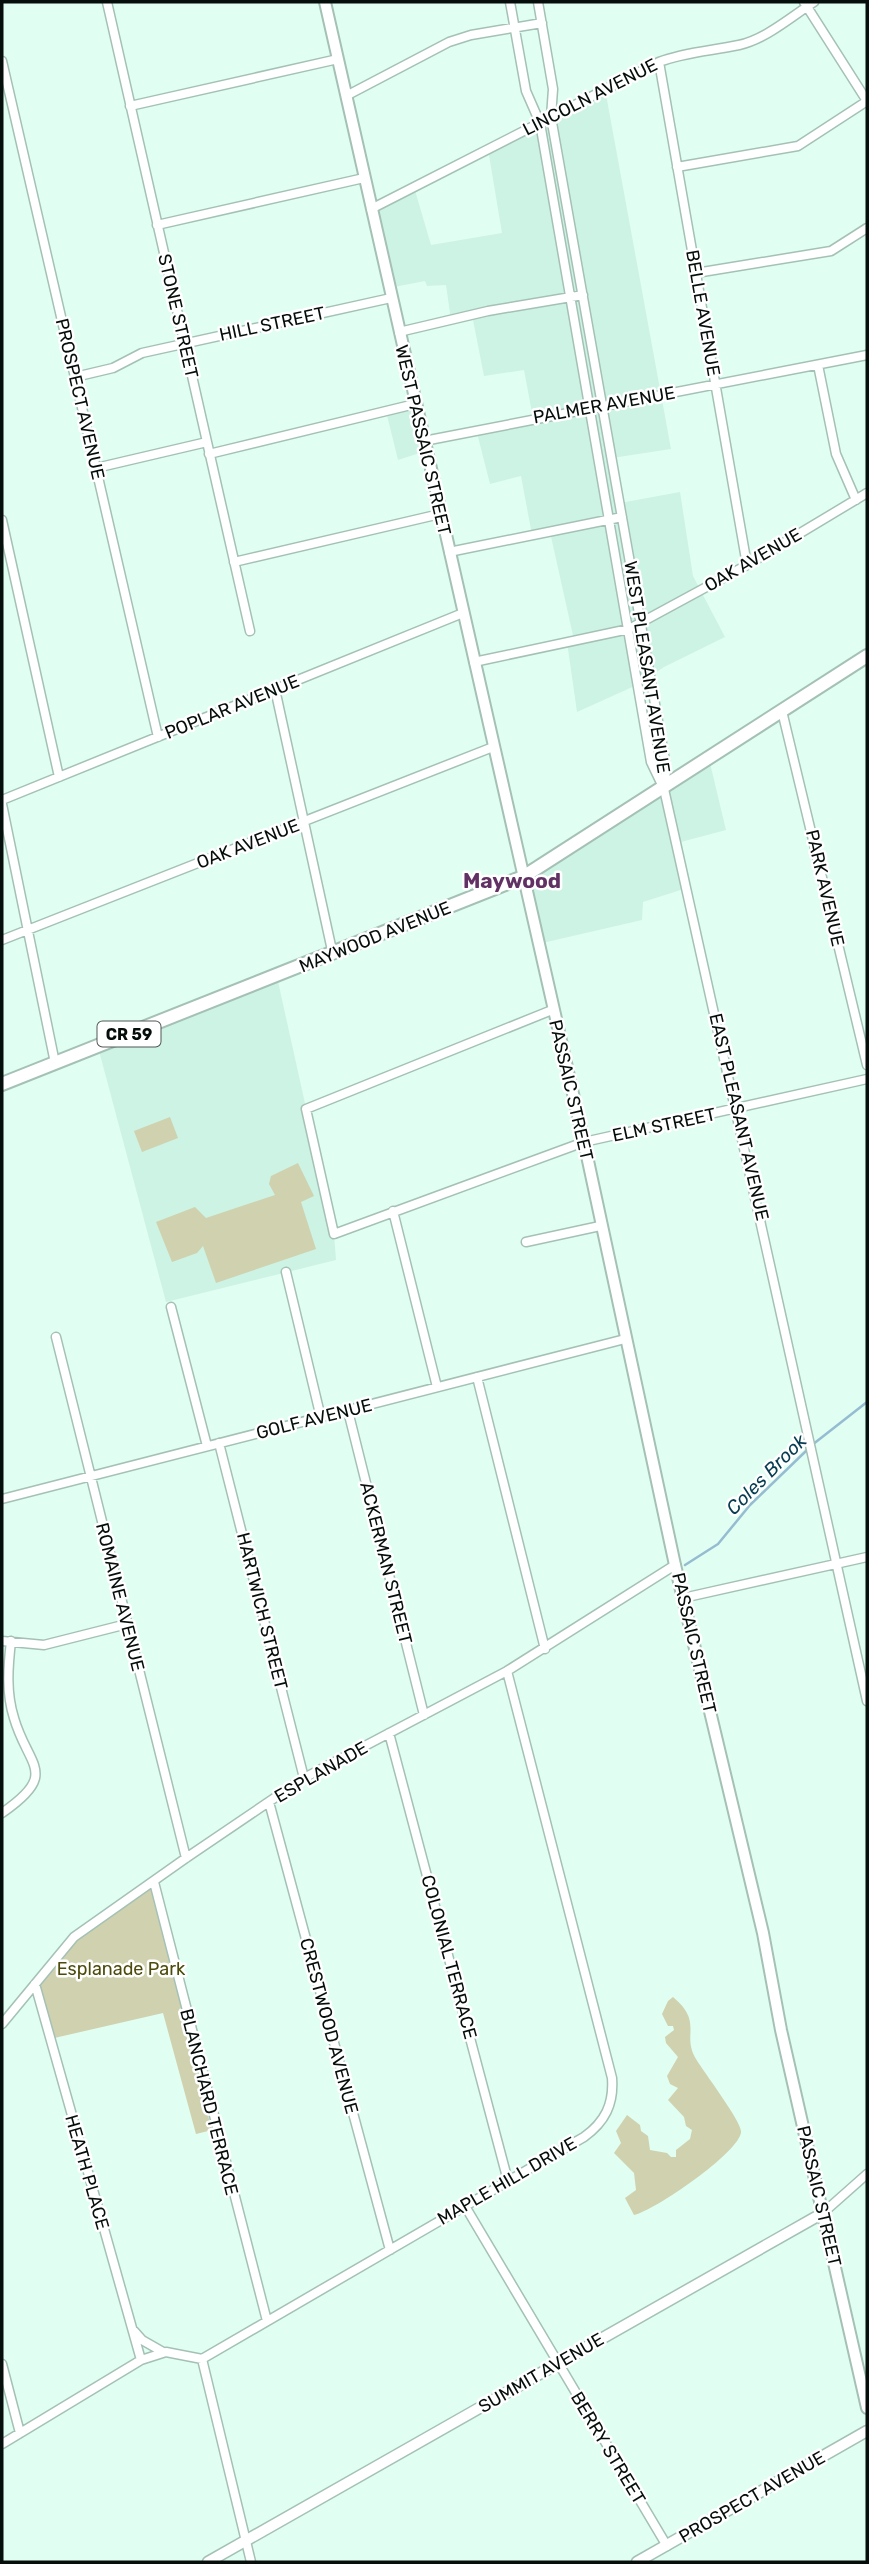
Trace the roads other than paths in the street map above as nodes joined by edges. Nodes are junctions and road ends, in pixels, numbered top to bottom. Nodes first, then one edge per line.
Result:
1 (107, 2) edge
2 (325, 2) edge
3 (510, 2) edge
4 (538, 2) edge
5 (808, 3) edge
6 (542, 23) junction
7 (514, 27) junction
8 (338, 59) junction
9 (2, 61) edge
10 (659, 62) junction
11 (346, 96) junction
12 (867, 101) edge
13 (130, 106) junction
14 (551, 117) junction
15 (540, 122) junction
16 (677, 167) junction
17 (364, 178) junction
18 (371, 209) junction
19 (157, 225) junction
20 (867, 228) edge
21 (696, 274) junction
22 (583, 295) junction
23 (570, 297) junction
24 (391, 298) junction
25 (399, 332) junction
26 (184, 344) junction
27 (867, 355) edge
28 (818, 365) junction
29 (75, 377) junction
30 (715, 385) junction
31 (415, 404) junction
32 (602, 406) junction
33 (589, 408) junction
34 (424, 441) junction
35 (207, 442) junction
36 (209, 454) junction
37 (96, 468) junction
38 (867, 493) edge
39 (856, 500) junction
40 (440, 514) junction
41 (622, 517) junction
42 (609, 519) junction
43 (2, 520) edge
44 (449, 552) junction
45 (234, 562) junction
46 (747, 565) junction
47 (463, 613) junction
48 (640, 622) junction
49 (629, 629) junction
50 (250, 631) dead end
51 (867, 656) edge
52 (474, 662) junction
53 (275, 689) junction
54 (782, 711) junction
55 (158, 737) junction
56 (493, 747) junction
57 (59, 777) junction
58 (664, 789) junction
59 (2, 802) edge
60 (304, 822) junction
61 (523, 877) junction
62 (28, 930) junction
63 (2, 940) edge
64 (333, 955) junction
65 (552, 1010) junction
66 (55, 1063) junction
67 (867, 1065) edge
68 (867, 1079) edge
69 (2, 1084) edge
70 (737, 1109) junction
71 (584, 1142) junction
72 (393, 1211) junction
73 (600, 1226) junction
74 (526, 1242) dead end
75 (286, 1272) dead end
76 (171, 1307) dead end
77 (56, 1337) dead end
78 (625, 1339) junction
79 (477, 1377) junction
80 (437, 1387) junction
81 (348, 1411) junction
82 (321, 1418) junction
83 (219, 1443) junction
84 (207, 1446) junction
85 (90, 1476) junction
86 (2, 1499) edge
87 (867, 1557) edge
88 (836, 1564) junction
89 (675, 1565) junction
90 (683, 1598) junction
91 (127, 1624) junction
92 (6, 1641) edge
93 (545, 1648) junction
94 (507, 1671) junction
95 (867, 1701) edge
96 (424, 1715) junction
97 (389, 1733) junction
98 (304, 1778) junction
99 (270, 1802) junction
100 (2, 1813) edge
101 (186, 1858) junction
102 (154, 1882) junction
103 (35, 1984) junction
104 (2, 2024) edge
105 (867, 2174) edge
106 (508, 2181) junction
107 (465, 2206) junction
108 (823, 2213) junction
109 (390, 2250) junction
110 (267, 2321) junction
111 (132, 2328) junction
112 (166, 2353) junction
113 (202, 2359) junction
114 (141, 2360) junction
115 (557, 2363) junction
116 (2, 2364) edge
117 (867, 2409) edge
118 (867, 2431) edge
119 (20, 2433) junction
120 (2, 2444) edge
121 (246, 2540) junction
122 (667, 2546) junction
123 (208, 2562) edge
124 (251, 2562) edge
125 (638, 2562) edge

1 - 13 street, STONE STREET
2 - 8 main road, WEST PASSAIC STREET
3 - 7 street, WEST PLEASANT AVENUE
4 - 6 street, WEST PLEASANT AVENUE
5 - 10 street, LINCOLN AVENUE
5 - 12 street
6 - 7 street
6 - 14 street, WEST PLEASANT AVENUE
7 - 11 street
7 - 15 street, WEST PLEASANT AVENUE
8 - 11 main road, WEST PASSAIC STREET
8 - 13 street
9 - 29 street, PROSPECT AVENUE
10 - 14 street, LINCOLN AVENUE
10 - 16 street, BELLE AVENUE
11 - 17 main road, WEST PASSAIC STREET
12 - 16 street
13 - 19 street, STONE STREET
14 - 15 street, LINCOLN AVENUE
14 - 22 street, WEST PLEASANT AVENUE
15 - 18 street, LINCOLN AVENUE
15 - 23 street, WEST PLEASANT AVENUE
16 - 21 street, BELLE AVENUE
17 - 18 main road, WEST PASSAIC STREET
17 - 19 street
18 - 24 main road, WEST PASSAIC STREET
19 - 26 street, STONE STREET
20 - 21 street
21 - 30 street, BELLE AVENUE
22 - 23 street
22 - 32 street, WEST PLEASANT AVENUE
23 - 25 street
23 - 33 street, WEST PLEASANT AVENUE
24 - 25 main road, WEST PASSAIC STREET
24 - 26 street, HILL STREET
25 - 31 main road, WEST PASSAIC STREET
26 - 29 street, HILL STREET
26 - 35 street, STONE STREET
27 - 28 street, PALMER AVENUE
28 - 30 street, PALMER AVENUE
28 - 39 street
29 - 37 street, PROSPECT AVENUE
30 - 32 street, PALMER AVENUE
30 - 46 street, BELLE AVENUE
31 - 34 main road, WEST PASSAIC STREET
31 - 36 street
32 - 33 street, PALMER AVENUE
32 - 41 street, WEST PLEASANT AVENUE
33 - 34 street, PALMER AVENUE
33 - 42 street, WEST PLEASANT AVENUE
34 - 40 main road, WEST PASSAIC STREET
35 - 36 street, STONE STREET
35 - 37 street
36 - 45 street, STONE STREET
37 - 55 street, PROSPECT AVENUE
38 - 39 street, OAK AVENUE
39 - 46 street, OAK AVENUE
40 - 44 main road, WEST PASSAIC STREET
40 - 45 street
41 - 42 street
41 - 48 street, WEST PLEASANT AVENUE
42 - 44 street
42 - 49 street, WEST PLEASANT AVENUE
43 - 57 street
44 - 47 main road, WEST PASSAIC STREET
45 - 50 street, STONE STREET
46 - 48 street, OAK AVENUE
47 - 52 main road, WEST PASSAIC STREET
47 - 53 street, POPLAR AVENUE
48 - 49 street, OAK AVENUE
48 - 58 street, WEST PLEASANT AVENUE
49 - 52 street, OAK AVENUE
49 - 58 street, WEST PLEASANT AVENUE
51 - 54 main road, MAYWOOD AVENUE / CR 59
52 - 56 main road, WEST PASSAIC STREET
53 - 55 street, POPLAR AVENUE
53 - 60 street
54 - 58 main road, MAYWOOD AVENUE / CR 59
54 - 67 street, PARK AVENUE
55 - 57 street, POPLAR AVENUE
56 - 60 street, OAK AVENUE
56 - 61 main road, WEST PASSAIC STREET
57 - 59 street, POPLAR AVENUE
58 - 61 main road, MAYWOOD AVENUE / CR 59
58 - 70 street, EAST PLEASANT AVENUE
59 - 62 street
60 - 62 street, OAK AVENUE
60 - 64 street
61 - 64 main road, MAYWOOD AVENUE / CR 59
61 - 65 main road, PASSAIC STREET
62 - 63 street, OAK AVENUE
62 - 66 street
64 - 66 main road, MAYWOOD AVENUE / CR 59
65 - 71 main road, PASSAIC STREET
65 - 72 street, ELM STREET
66 - 69 main road, MAYWOOD AVENUE / CR 59
68 - 70 street, ELM STREET
70 - 71 street, ELM STREET
70 - 88 street, EAST PLEASANT AVENUE
71 - 72 street, ELM STREET
71 - 73 main road, PASSAIC STREET
72 - 80 street
73 - 74 street
73 - 78 main road, PASSAIC STREET
75 - 82 street
76 - 84 street
77 - 85 street, ROMAINE AVENUE
78 - 79 street, GOLF AVENUE
78 - 89 main road, PASSAIC STREET
79 - 80 street, GOLF AVENUE
79 - 93 street
80 - 81 street, GOLF AVENUE
81 - 82 street, GOLF AVENUE
81 - 96 street, ACKERMAN STREET
82 - 83 street, GOLF AVENUE
83 - 84 street, GOLF AVENUE
83 - 98 street, HARTWICH STREET
84 - 85 street, GOLF AVENUE
85 - 86 street, GOLF AVENUE
85 - 91 street, ROMAINE AVENUE
87 - 88 street
88 - 90 street
88 - 95 street, EAST PLEASANT AVENUE
89 - 90 main road, PASSAIC STREET
89 - 93 street, ESPLANADE
90 - 108 main road, PASSAIC STREET
91 - 92 street
91 - 101 street, ROMAINE AVENUE
92 - 100 street
93 - 94 street, ESPLANADE
94 - 96 street, ESPLANADE
94 - 106 street, MAPLE HILL DRIVE
96 - 97 street, ESPLANADE
97 - 98 street, ESPLANADE
97 - 106 street, COLONIAL TERRACE
98 - 99 street, ESPLANADE
99 - 101 street, ESPLANADE
99 - 109 street, CRESTWOOD AVENUE
101 - 102 street, ESPLANADE
102 - 103 street, ESPLANADE
102 - 110 street, BLANCHARD TERRACE
103 - 104 street, ESPLANADE
103 - 111 street, HEATH PLACE
105 - 108 street, SUMMIT AVENUE
106 - 107 street, MAPLE HILL DRIVE
107 - 109 street, MAPLE HILL DRIVE
107 - 115 street, BERRY STREET
108 - 115 street, SUMMIT AVENUE
108 - 117 main road, PASSAIC STREET
109 - 110 street, MAPLE HILL DRIVE
110 - 113 street, MAPLE HILL DRIVE
111 - 112 street
111 - 114 street, HEATH PLACE
112 - 113 street
112 - 114 street
113 - 121 street
114 - 119 street
115 - 121 street, SUMMIT AVENUE
115 - 122 street, BERRY STREET
116 - 119 street
118 - 122 street, PROSPECT AVENUE
119 - 120 street
121 - 123 street, SUMMIT AVENUE
121 - 124 street
122 - 125 street, PROSPECT AVENUE

